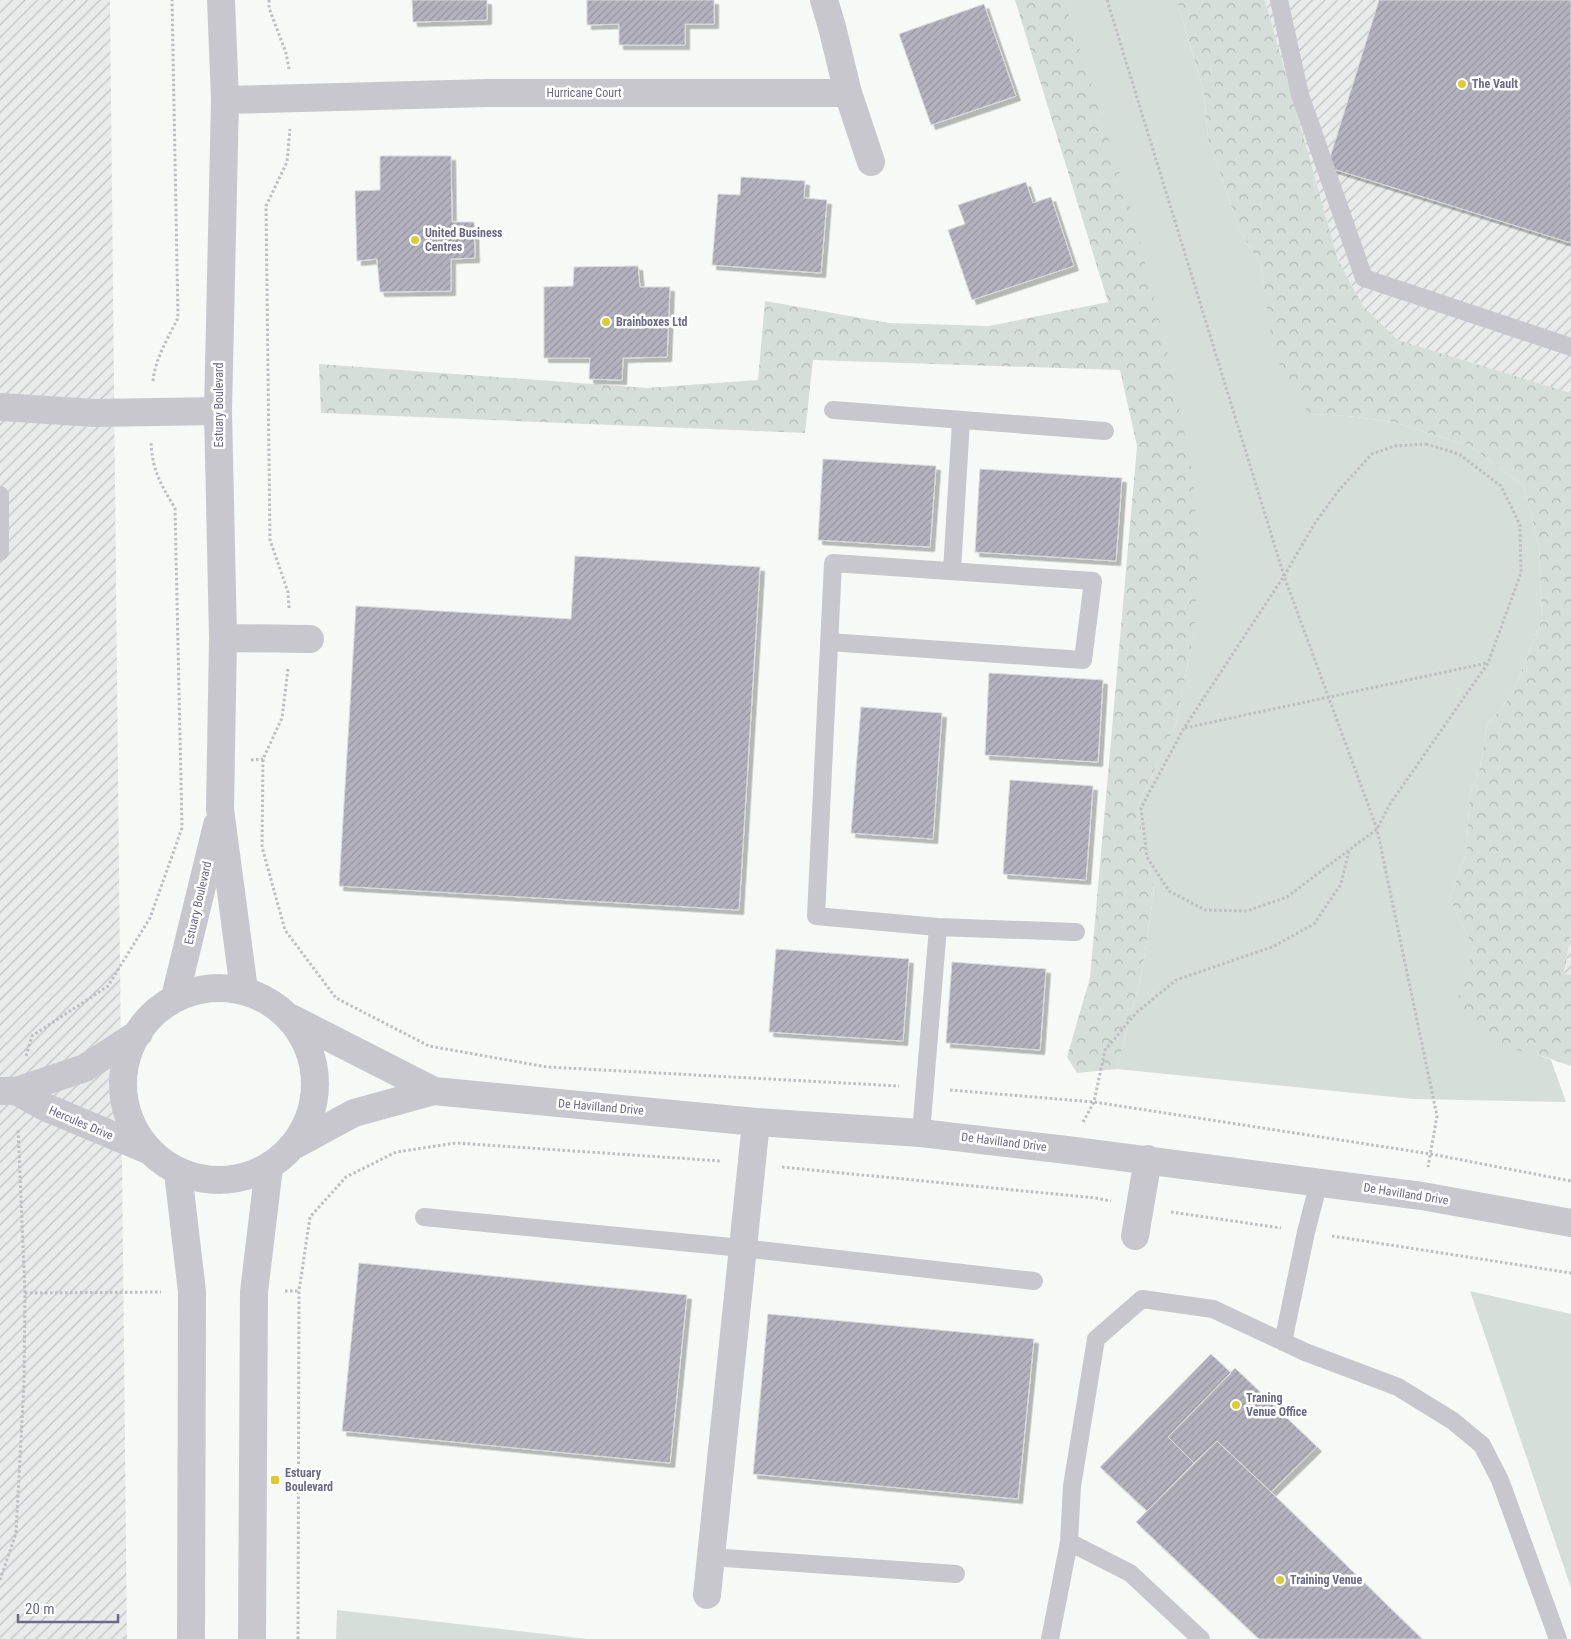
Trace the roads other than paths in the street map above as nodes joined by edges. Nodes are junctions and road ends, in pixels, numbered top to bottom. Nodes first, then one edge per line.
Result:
1 (221, 0) edge
2 (824, 0) edge
3 (1279, 0) edge
4 (848, 93) junction
5 (225, 100) junction
6 (871, 162) dead end
7 (1571, 347) edge
8 (0, 407) edge
9 (832, 410) dead end
10 (218, 411) junction
11 (962, 421) junction
12 (1105, 431) dead end
13 (0, 496) edge
14 (0, 552) edge
15 (952, 571) junction
16 (223, 638) junction
17 (301, 639) road end
18 (829, 642) junction
19 (220, 809) junction
20 (938, 927) junction
21 (1076, 932) dead end
22 (244, 990) junction
23 (175, 997) junction
24 (290, 1017) junction
25 (138, 1033) junction
26 (8, 1091) edge
27 (434, 1091) junction
28 (756, 1122) junction
29 (921, 1133) junction
30 (295, 1145) junction
31 (148, 1150) junction
32 (1148, 1159) junction
33 (269, 1167) junction
34 (178, 1172) junction
35 (1319, 1182) junction
36 (424, 1217) dead end
37 (1571, 1223) edge
38 (1135, 1236) dead end
39 (742, 1248) junction
40 (1034, 1281) dead end
41 (1283, 1342) junction
42 (1069, 1542) junction
43 (711, 1557) junction
44 (956, 1574) dead end
45 (707, 1595) dead end
46 (191, 1639) edge
47 (252, 1639) edge
48 (1050, 1639) edge
49 (1201, 1639) edge
50 (1558, 1639) edge

1 - 5 street, Estuary Boulevard
2 - 4 street
3 - 7 lane
4 - 5 street, Hurricane Court
4 - 6 street
5 - 10 street, Estuary Boulevard
8 - 10 street
9 - 11 lane
10 - 16 street, Estuary Boulevard
11 - 12 lane
11 - 15 lane
13 - 14 lane
15 - 18 lane
15 - 18 lane
16 - 17 street
16 - 19 street, Estuary Boulevard
18 - 20 lane
19 - 22 street, Estuary Boulevard
19 - 23 street, Estuary Boulevard
20 - 21 lane
20 - 29 lane
22 - 23 street
22 - 24 street
23 - 25 street
24 - 27 street, De Havilland Drive
24 - 30 street
25 - 26 street
25 - 31 street
26 - 31 street, Hercules Drive
27 - 28 street, De Havilland Drive
27 - 30 street, De Havilland Drive
28 - 29 street, De Havilland Drive
28 - 39 street
29 - 32 street, De Havilland Drive
30 - 33 street
31 - 34 street
32 - 35 street, De Havilland Drive
32 - 38 street
33 - 34 street
33 - 47 street
34 - 46 street
35 - 37 street, De Havilland Drive
35 - 41 lane
36 - 39 lane
39 - 40 lane
39 - 43 street
41 - 42 lane
41 - 50 lane
42 - 48 lane
42 - 49 lane
43 - 44 lane
43 - 45 street

